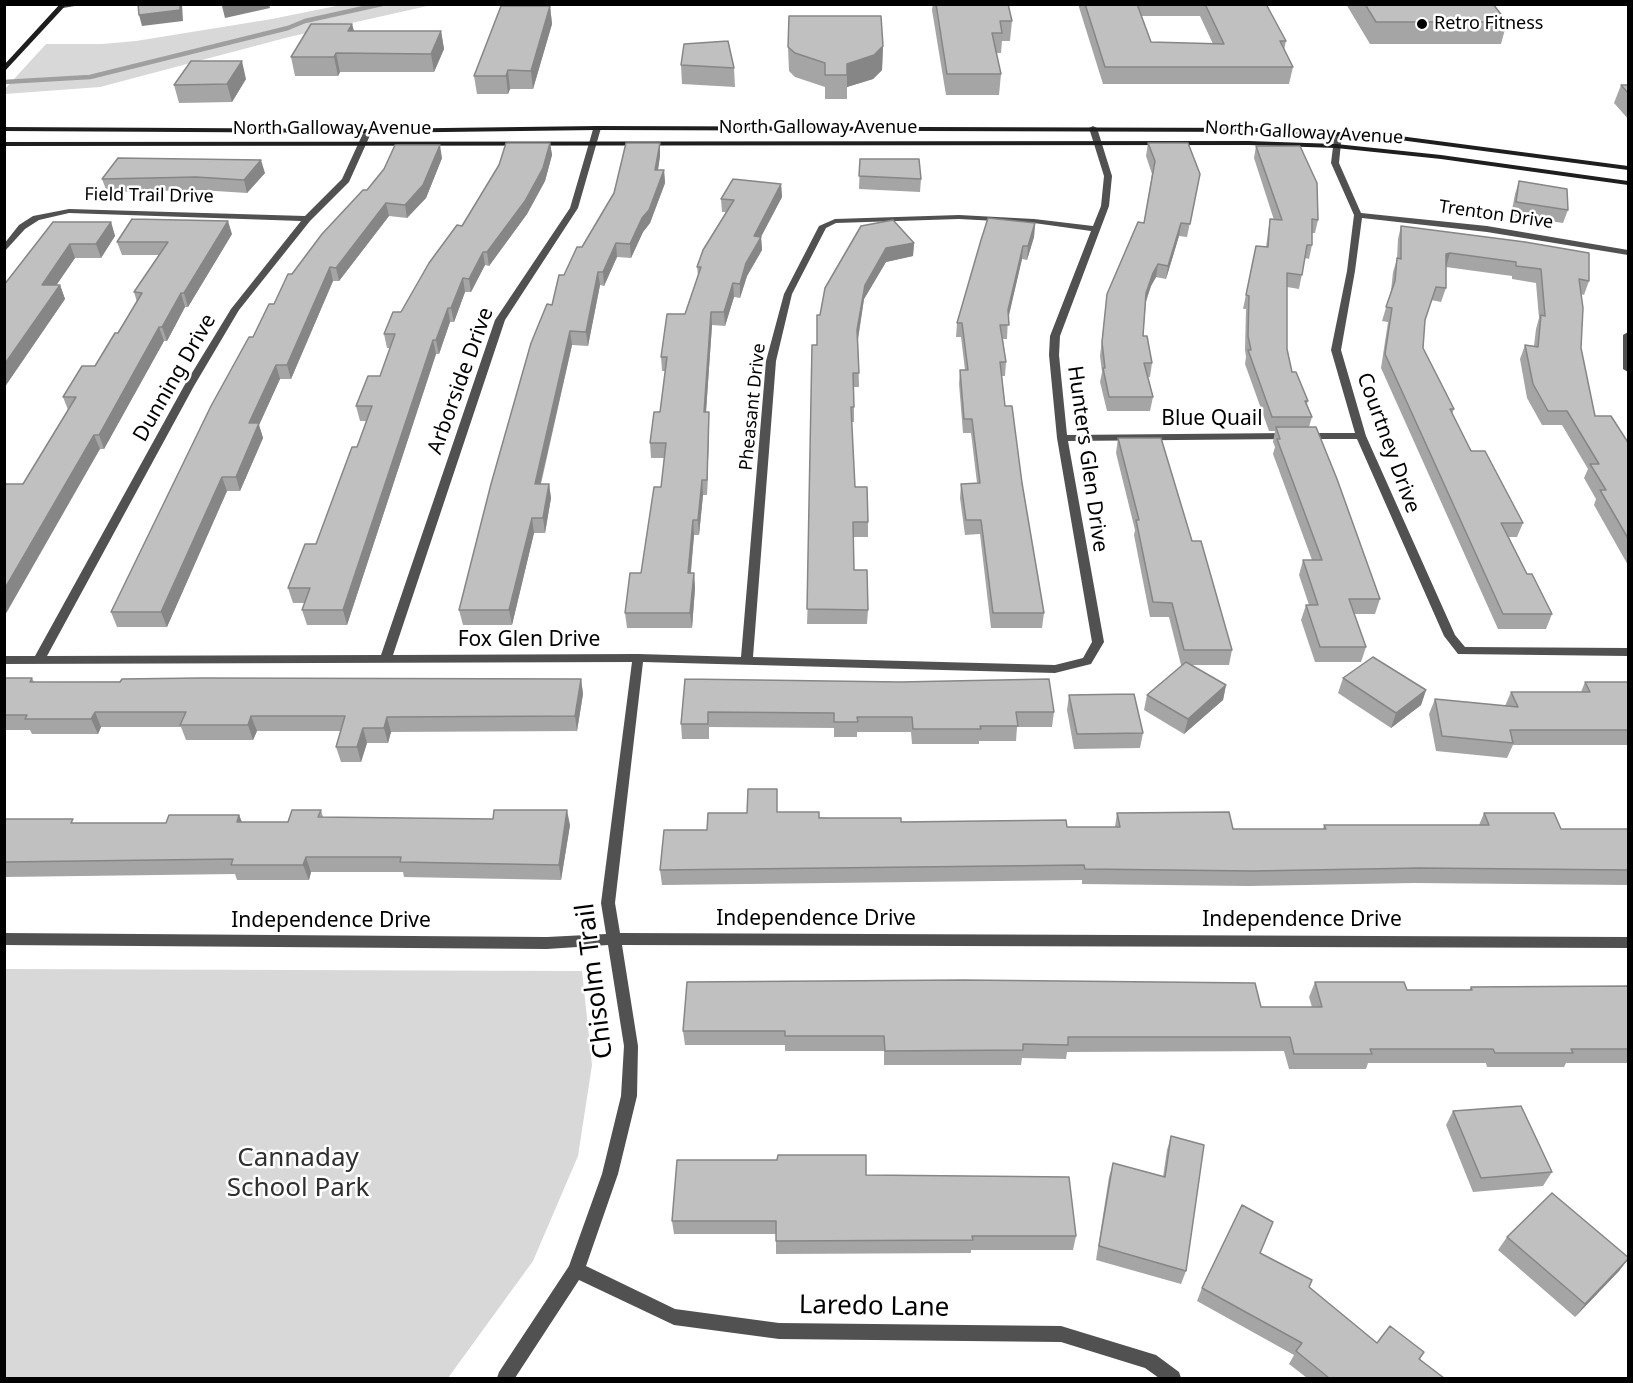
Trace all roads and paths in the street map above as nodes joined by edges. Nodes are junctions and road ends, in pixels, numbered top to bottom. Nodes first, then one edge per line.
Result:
1 (83, 4) edge
2 (64, 5) edge
3 (4, 70) edge
4 (597, 128) junction
5 (1093, 128) junction
6 (4, 129) edge
7 (368, 131) junction
8 (1338, 133) junction
9 (594, 143) junction
10 (1099, 143) junction
11 (4, 144) edge
12 (363, 144) junction
13 (1336, 146) junction
14 (1587, 162) junction
15 (1629, 168) edge
16 (1586, 177) junction
17 (1629, 183) edge
18 (1358, 215) junction
19 (307, 219) junction
20 (1097, 229) junction
21 (4, 250) edge
22 (1629, 252) edge
23 (1629, 335) edge
24 (1629, 369) edge
25 (1361, 436) junction
26 (1062, 438) junction
27 (1629, 652) edge
28 (638, 658) junction
29 (4, 660) edge
30 (39, 660) junction
31 (385, 660) junction
32 (747, 660) junction
33 (1055, 669) joint
34 (4, 939) edge
35 (615, 939) junction
36 (1629, 942) edge
37 (576, 1270) junction
38 (505, 1378) edge
39 (1173, 1378) edge

1 - 2 street
2 - 3 main road
4 - 5 main road, North Galloway Avenue
4 - 7 main road, North Galloway Avenue
4 - 9 street, Arborside Drive
5 - 8 main road, North Galloway Avenue
5 - 10 street, Hunters Glen Drive
6 - 7 main road, North Galloway Avenue
7 - 12 street, Dunning Drive
8 - 13 street
8 - 14 main road, North Galloway Avenue
9 - 10 main road, North Galloway Avenue
9 - 12 main road, North Galloway Avenue
9 - 31 street, Arborside Drive
10 - 13 main road, North Galloway Avenue
10 - 20 street, Hunters Glen Drive
11 - 12 main road, North Galloway Avenue
12 - 19 street, Dunning Drive
13 - 16 main road, North Galloway Avenue
13 - 18 street
14 - 15 main road, North Galloway Avenue
14 - 16 main road
16 - 17 main road, North Galloway Avenue
18 - 22 street, Trenton Drive
18 - 25 street, Courtney Drive
19 - 21 street, Field Trail Drive
19 - 30 street, Dunning Drive
20 - 26 street, Hunters Glen Drive
20 - 32 street, Pheasant Drive
23 - 24 street
25 - 26 street, Blue Quail
25 - 27 street, Courtney Drive
26 - 33 street, Hunters Glen Drive
28 - 31 street, Fox Glen Drive
28 - 32 street, Fox Glen Drive
28 - 35 street, Chisolm Trail
29 - 30 street, Fox Glen Drive
30 - 31 street, Fox Glen Drive
32 - 33 street, Fox Glen Drive
34 - 35 street, Independence Drive
35 - 36 street, Independence Drive
35 - 37 street, Chisolm Trail
37 - 38 street, Chisolm Trail
37 - 39 street, Laredo Lane

